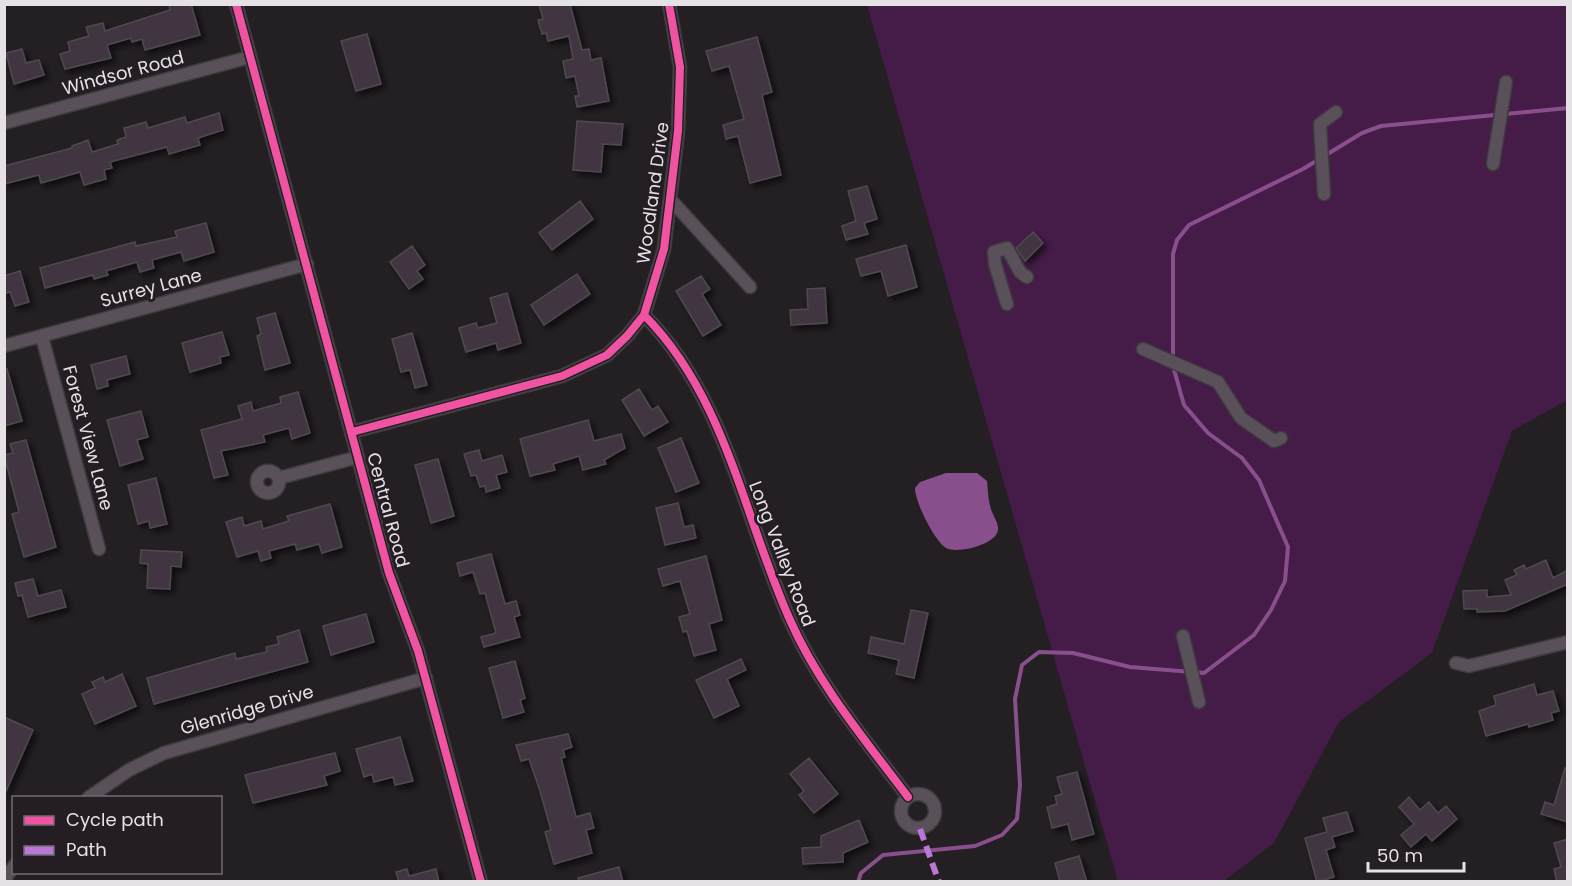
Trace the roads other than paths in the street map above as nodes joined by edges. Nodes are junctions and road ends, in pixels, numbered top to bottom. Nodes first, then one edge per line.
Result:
1 (236, 4) edge
2 (669, 4) edge
3 (250, 57) junction
4 (1506, 82) dead end
5 (1336, 112) dead end
6 (4, 123) edge
7 (1493, 164) dead end
8 (1324, 194) dead end
9 (671, 200) junction
10 (307, 264) junction
11 (1027, 277) dead end
12 (750, 288) dead end
13 (1007, 304) dead end
14 (644, 315) junction
15 (42, 337) junction
16 (4, 346) edge
17 (1149, 351) dead end
18 (352, 432) junction
19 (1281, 438) dead end
20 (358, 457) junction
21 (279, 478) dead end
22 (99, 549) dead end
23 (1183, 636) dead end
24 (1568, 642) edge
25 (1456, 663) dead end
26 (426, 678) junction
27 (1198, 696) dead end
28 (91, 796) edge
29 (908, 797) dead end
30 (481, 882) edge

1 - 3 street, Central Road
2 - 9 street, Woodland Drive
3 - 6 street, Windsor Road
3 - 10 street, Central Road
4 - 7 street
5 - 8 street
9 - 12 street, Woodland Drive
9 - 14 street, Woodland Drive
10 - 15 street, Surrey Lane
10 - 18 street, Central Road
11 - 13 street
14 - 18 street, Woodland Drive
14 - 29 street, Long Valley Road
15 - 16 street, Surrey Lane
15 - 22 street, Forest View Lane
17 - 19 street
18 - 20 street, Central Road
20 - 21 street
20 - 26 street, Central Road
23 - 27 street
24 - 25 street
26 - 28 street, Glenridge Drive
26 - 30 street, Central Road

